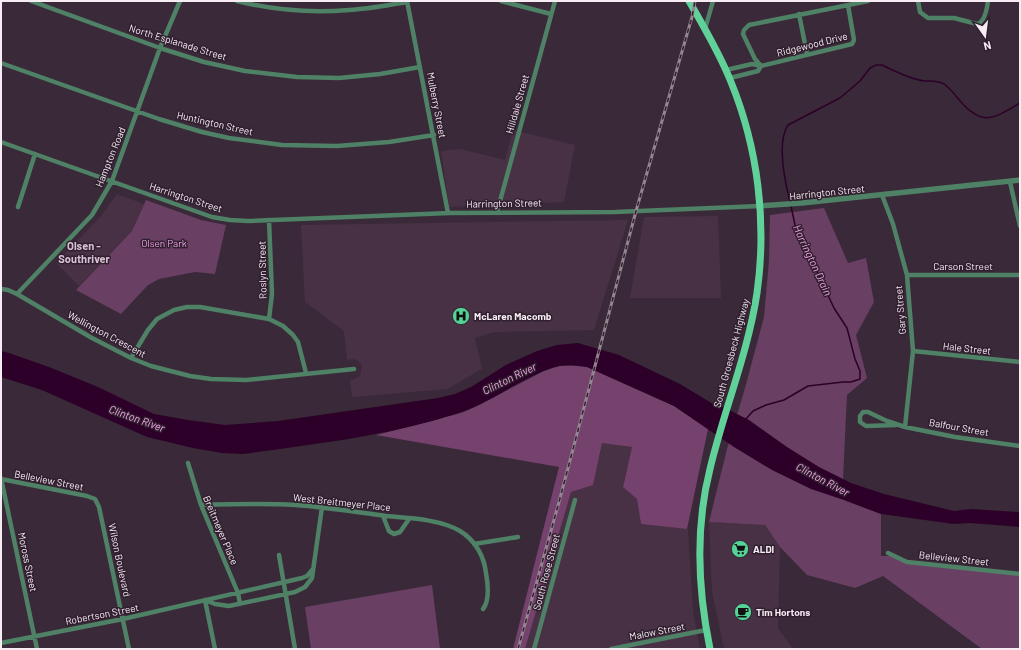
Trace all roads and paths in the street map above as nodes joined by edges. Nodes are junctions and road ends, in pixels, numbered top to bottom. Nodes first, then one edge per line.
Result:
1 (31, 1) edge
2 (180, 1) edge
3 (237, 1) edge
4 (501, 1) edge
5 (555, 1) edge
6 (689, 1) edge
7 (713, 1) edge
8 (868, 1) edge
9 (918, 1) edge
10 (988, 1) edge
11 (407, 2) edge
12 (848, 5) junction
13 (551, 14) junction
14 (799, 14) junction
15 (705, 29) junction
16 (160, 48) junction
17 (807, 54) junction
18 (1, 63) edge
19 (760, 66) junction
20 (420, 67) junction
21 (726, 70) junction
22 (730, 78) junction
23 (138, 112) junction
24 (434, 135) junction
25 (1, 142) edge
26 (35, 154) junction
27 (1020, 180) edge
28 (112, 181) junction
29 (1010, 182) junction
30 (882, 195) junction
31 (760, 206) junction
32 (18, 207) dead end
33 (497, 212) junction
34 (448, 213) junction
35 (269, 220) junction
36 (1020, 226) edge
37 (1020, 274) edge
38 (906, 275) junction
39 (1, 289) edge
40 (17, 294) junction
41 (269, 319) junction
42 (913, 351) junction
43 (131, 358) junction
44 (1020, 362) edge
45 (354, 369) dead end
46 (306, 373) junction
47 (896, 425) junction
48 (905, 427) junction
49 (1020, 446) edge
50 (188, 463) dead end
51 (1, 479) edge
52 (95, 499) joint
53 (575, 500) dead end
54 (201, 505) junction
55 (322, 507) junction
56 (383, 516) junction
57 (410, 518) junction
58 (518, 537) dead end
59 (474, 544) junction
60 (888, 553) dead end
61 (279, 555) dead end
62 (313, 569) junction
63 (1020, 574) edge
64 (284, 582) junction
65 (238, 593) junction
66 (286, 594) junction
67 (205, 600) junction
68 (240, 604) junction
69 (483, 609) dead end
70 (123, 619) junction
71 (706, 630) junction
72 (34, 636) junction
73 (1, 643) edge
74 (37, 649) edge
75 (129, 649) edge
76 (215, 649) edge
77 (295, 649) edge
78 (534, 649) edge
79 (611, 649) edge
80 (710, 649) edge

1 - 16 street, North Esplanade Street
2 - 16 street, Hampton Road
3 - 11 street
4 - 13 street
5 - 13 street, Hilldale Street
6 - 15 main road, South Groesbeck Highway
7 - 15 street
8 - 12 street
9 - 10 street
11 - 20 street, Mulberry Street
12 - 14 street
12 - 17 street, Ridgewood Drive
13 - 33 street, Hilldale Street
14 - 17 street
14 - 19 street
15 - 21 main road, South Groesbeck Highway
16 - 20 street, North Esplanade Street
16 - 23 street, Hampton Road
17 - 19 street, Ridgewood Drive
18 - 23 street, Huntington Street
19 - 21 street, Ridgewood Drive
19 - 22 street, Ridgewood Drive
20 - 24 street, Mulberry Street
21 - 22 main road, South Groesbeck Highway
22 - 31 main road, South Groesbeck Highway
23 - 24 street, Huntington Street
23 - 28 street, Hampton Road
24 - 34 street, Mulberry Street
25 - 26 street, Harrington Street
26 - 28 street, Harrington Street
26 - 32 street
27 - 29 street, Harrington Street
28 - 35 street, Harrington Street
28 - 40 street, Hampton Road
29 - 30 street, Harrington Street
29 - 36 street
30 - 31 street, Harrington Street
30 - 38 street, Gary Street
31 - 33 street, Harrington Street
31 - 71 main road, South Groesbeck Highway
33 - 34 street, Harrington Street
34 - 35 street, Harrington Street
35 - 41 street, Roslyn Street
37 - 38 street, Carson Street
38 - 42 street, Gary Street
39 - 40 street, Wellington Crescent
40 - 43 street, Wellington Crescent
41 - 43 street
41 - 46 street
42 - 44 street, Hale Street
42 - 48 street, Gary Street
43 - 46 street, Wellington Crescent
45 - 46 street, Wellington Crescent
47 - 47 street, Balfour Street
47 - 48 street, Balfour Street
48 - 49 street, Balfour Street
50 - 54 street, Breitmeyer Place
51 - 52 street, Belleview Street
51 - 72 street, Moross Street
52 - 70 street, Wilson Boulevard
53 - 78 street, South Rose Street
54 - 55 street, West Breitmeyer Place
54 - 65 street, Breitmeyer Place
55 - 56 street, West Breitmeyer Place
55 - 62 street, Robertson Street
56 - 57 street, West Breitmeyer Place
56 - 57 street
57 - 59 street, West Breitmeyer Place
58 - 59 street
59 - 69 street, West Breitmeyer Place
60 - 63 street, Belleview Street
61 - 64 street
62 - 64 street, Robertson Street
62 - 66 street, Robertson Street
64 - 65 street, Robertson Street
64 - 66 street
65 - 67 street, Robertson Street
65 - 68 street, Breitmeyer Place
66 - 68 street, Robertson Street
66 - 77 street
67 - 68 street, Robertson Street
67 - 70 street, Robertson Street
67 - 76 street
70 - 72 street, Robertson Street
70 - 75 street, Wilson Boulevard
71 - 79 street, Malow Street
71 - 80 main road, South Groesbeck Highway
72 - 73 street, Robertson Street
72 - 74 street, Moross Street

